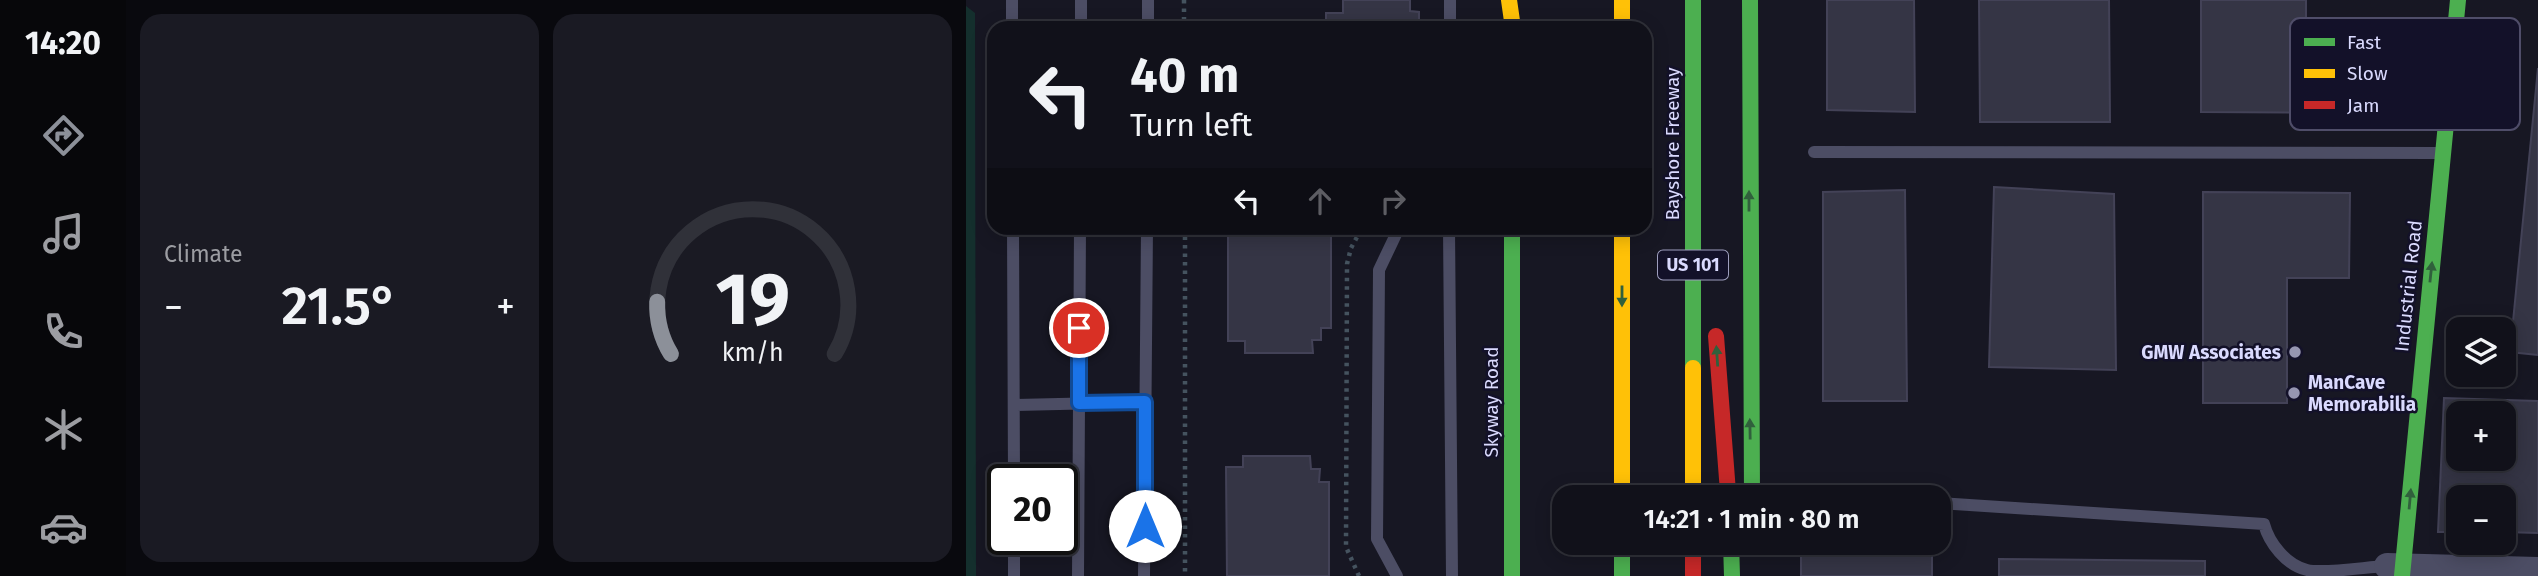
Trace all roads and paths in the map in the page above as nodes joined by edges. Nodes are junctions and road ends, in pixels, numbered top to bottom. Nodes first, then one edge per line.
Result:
1 (1012, 0) edge
2 (1081, 0) edge
3 (1148, 0) edge
4 (1184, 0) edge
5 (1450, 0) edge
6 (1509, 0) edge
7 (1622, 0) edge
8 (1693, 0) edge
9 (1750, 0) edge
10 (2458, 0) edge
11 (2456, 18) edge
12 (1012, 21) edge
13 (1081, 21) edge
14 (1148, 21) edge
15 (1184, 21) edge
16 (1450, 21) edge
17 (1512, 21) edge
18 (1622, 21) edge
19 (1693, 33) junction
20 (2445, 130) edge
21 (1814, 152) dead end
22 (2443, 153) junction
23 (1013, 235) edge
24 (1080, 235) edge
25 (1147, 235) edge
26 (1185, 235) edge
27 (1358, 235) edge
28 (1396, 235) edge
29 (1449, 235) edge
30 (1512, 235) edge
31 (1622, 235) edge
32 (1710, 265) dead end
33 (1714, 320) dead end
34 (1145, 402) junction
35 (1079, 403) junction
36 (1014, 405) junction
37 (1014, 464) edge
38 (1622, 485) edge
39 (1693, 485) edge
40 (1727, 485) edge
41 (1752, 485) edge
42 (1951, 504) edge
43 (1014, 555) edge
44 (1622, 555) edge
45 (1693, 555) edge
46 (1731, 555) edge
47 (2392, 568) edge
48 (2538, 570) edge
49 (1014, 576) edge
50 (1078, 576) edge
51 (1144, 576) edge
52 (1185, 576) edge
53 (1359, 576) edge
54 (1397, 576) edge
55 (1452, 576) edge
56 (1512, 576) edge
57 (1622, 576) edge
58 (1693, 576) edge
59 (1732, 576) edge

1 - 12 lane
2 - 13 lane
3 - 14 lane
4 - 15 path
5 - 16 lane
6 - 17 main road
7 - 18 main road
8 - 19 main road, Bayshore Freeway / US 101
41 -> 9 main road
10 - 11 main road, Industrial Road
19 - 32 main road
19 - 39 main road, Bayshore Freeway / US 101
20 - 22 main road, Industrial Road
21 - 22 lane
47 -> 22 main road, Industrial Road
23 - 36 lane
24 - 35 lane
25 - 34 lane
26 - 52 path
27 - 53 path
28 - 54 lane
29 - 55 lane
30 - 56 main road, Skyway Road
31 -> 38 main road
40 -> 33 main road
34 - 35 lane
34 - 51 lane
35 - 36 lane
35 - 50 lane
36 - 37 lane
42 - 47 lane
43 - 49 lane
44 - 57 main road
45 - 58 main road
46 - 59 main road
47 - 48 street

